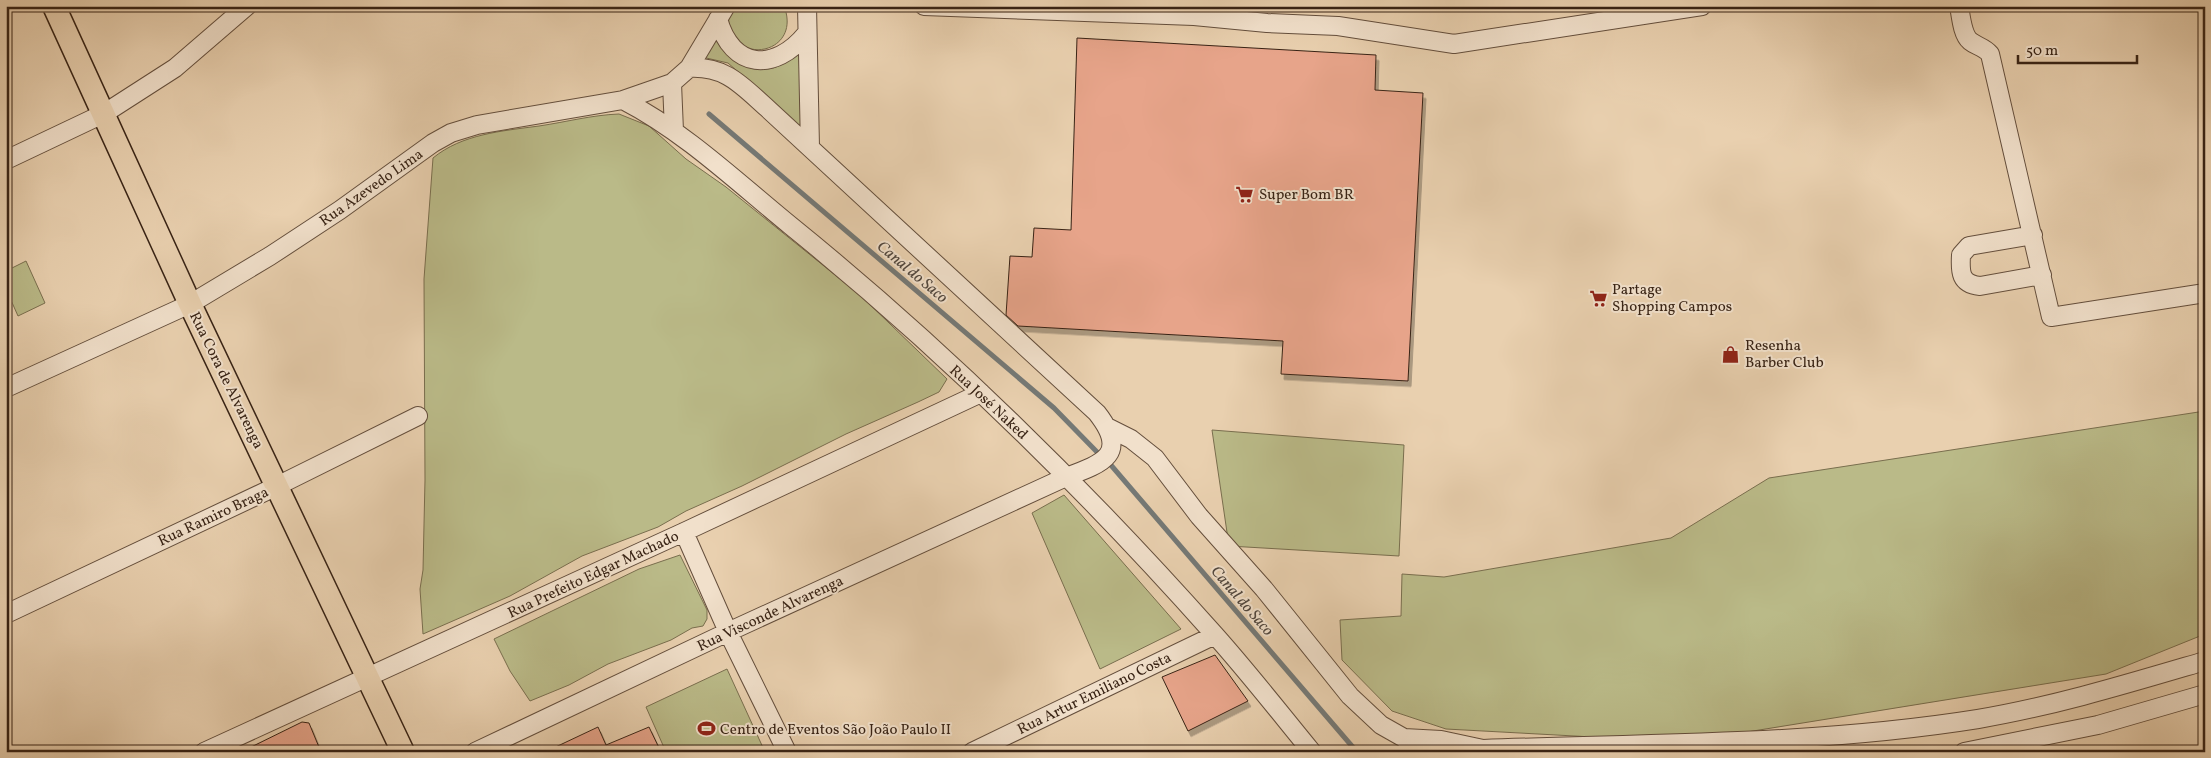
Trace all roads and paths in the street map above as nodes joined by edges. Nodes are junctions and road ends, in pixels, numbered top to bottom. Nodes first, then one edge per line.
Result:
1 (54, 6) edge
2 (247, 6) edge
3 (924, 6) edge
4 (1702, 6) edge
5 (1960, 6) edge
6 (722, 13) edge
7 (805, 16) edge
8 (689, 68) junction
9 (672, 83) junction
10 (623, 100) junction
11 (105, 113) junction
12 (674, 130) junction
13 (810, 147) junction
14 (6, 160) edge
15 (2032, 235) junction
16 (2042, 275) junction
17 (2205, 293) edge
18 (190, 304) junction
19 (6, 388) edge
20 (981, 393) junction
21 (418, 416) dead end
22 (1109, 428) junction
23 (1147, 451) junction
24 (1108, 456) junction
25 (1066, 476) junction
26 (277, 486) junction
27 (684, 532) junction
28 (6, 614) edge
29 (728, 632) junction
30 (1215, 635) junction
31 (2205, 661) edge
32 (368, 678) junction
33 (2205, 694) edge
34 (1404, 738) junction
35 (1481, 750) edge
36 (204, 752) edge
37 (403, 752) edge
38 (475, 752) edge
39 (787, 752) edge
40 (972, 752) edge
41 (1312, 752) edge
42 (1416, 752) edge
43 (1964, 752) edge

1 - 11 main road, Rua Cora de Alvarenga
2 - 11 street
3 - 4 street
5 - 15 street
6 - 7 street
6 - 8 street, Rua Azevedo Lima
7 - 13 street
8 - 9 street, Rua Azevedo Lima
8 - 13 street
9 - 10 street, Rua Azevedo Lima
9 - 12 street
10 - 12 street, Rua José Naked
10 - 18 street, Rua Azevedo Lima
11 - 14 street
11 - 18 main road, Rua Cora de Alvarenga
12 - 20 street, Rua José Naked
13 - 22 street
15 - 16 street
15 - 16 street
16 - 17 street
18 - 19 street, Rua Azevedo Lima
18 - 26 main road, Rua Cora de Alvarenga
20 - 25 street, Rua José Naked
20 - 27 street, Rua Prefeito Edgar Machado
21 - 26 street, Rua Ramiro Braga
22 - 23 street
22 - 24 street
23 - 24 street
23 - 34 street
24 - 25 street, Rua Visconde Alvarenga
25 - 29 street, Rua Visconde Alvarenga
25 - 30 street, Rua José Naked
26 - 28 street, Rua Ramiro Braga
26 - 32 main road, Rua Cora de Alvarenga
27 - 29 street
27 - 32 street, Rua Prefeito Edgar Machado
29 - 38 street, Rua Visconde Alvarenga
29 - 39 street
30 - 40 street, Rua Artur Emiliano Costa
30 - 41 street, Rua José Naked
31 - 35 street
32 - 36 street, Rua Prefeito Edgar Machado
32 - 37 main road, Rua Cora de Alvarenga
33 - 43 street
34 - 35 street
34 - 42 street

